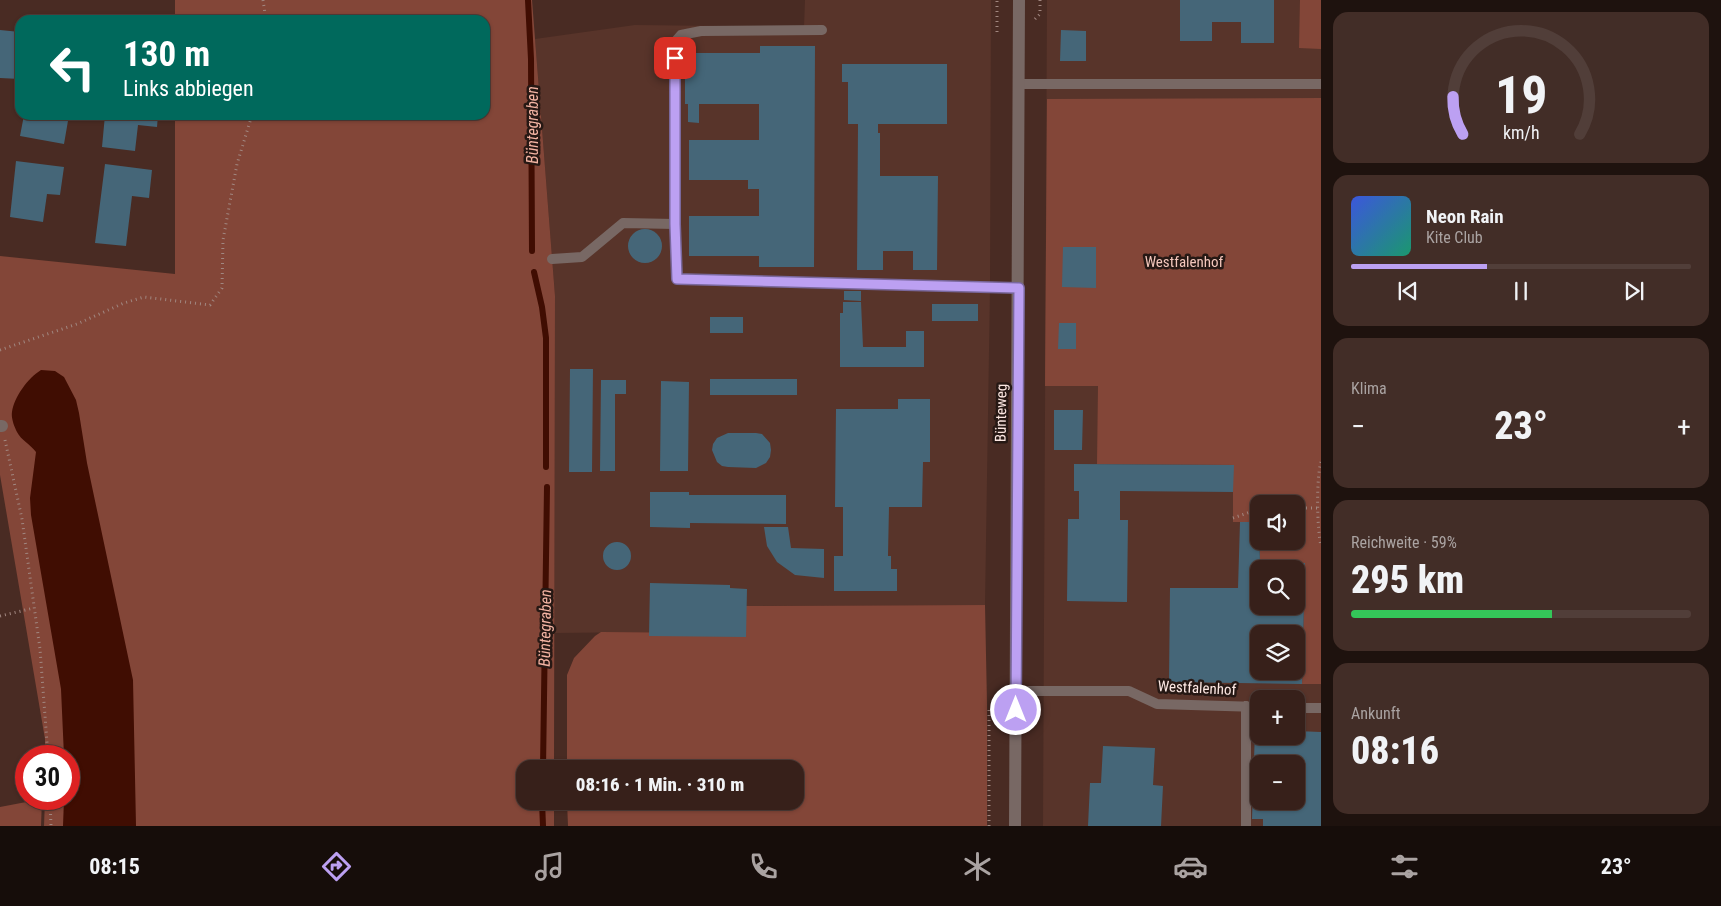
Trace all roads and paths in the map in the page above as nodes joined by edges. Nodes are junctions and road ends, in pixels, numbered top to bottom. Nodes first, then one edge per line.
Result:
1 (263, 0) edge
2 (997, 0) edge
3 (1019, 0) edge
4 (265, 15) edge
5 (822, 30) dead end
6 (997, 32) dead end
7 (1019, 84) junction
8 (1321, 84) edge
9 (250, 120) edge
10 (675, 224) junction
11 (552, 259) dead end
12 (1019, 288) junction
13 (0, 350) edge
14 (1, 426) edge
15 (1321, 462) edge
16 (1305, 508) edge
17 (1319, 508) junction
18 (1250, 512) edge
19 (1233, 518) dead end
20 (1320, 536) edge
21 (1321, 546) edge
22 (34, 608) junction
23 (0, 616) edge
24 (1016, 691) junction
25 (1246, 706) junction
26 (1250, 706) edge
27 (1305, 708) edge
28 (1321, 708) edge
29 (47, 745) edge
30 (50, 810) edge
31 (51, 826) edge
32 (989, 826) edge
33 (1015, 826) edge
34 (1246, 826) edge

1 - 4 path
2 - 6 path
3 - 7 street, Bünteweg
5 - 10 lane
7 - 8 lane
7 - 12 street, Bünteweg
9 - 13 path
10 - 11 lane
10 - 12 lane
12 - 24 street, Bünteweg
14 - 22 path
15 - 17 path
16 - 17 path
17 - 20 path
18 - 19 path
20 - 21 path
22 - 23 path
22 - 29 path
24 - 25 lane, Westfalenhof
24 - 32 path
24 - 33 street, Bünteweg
25 - 26 lane, Westfalenhof
25 - 34 lane
27 - 28 lane
30 - 31 path

